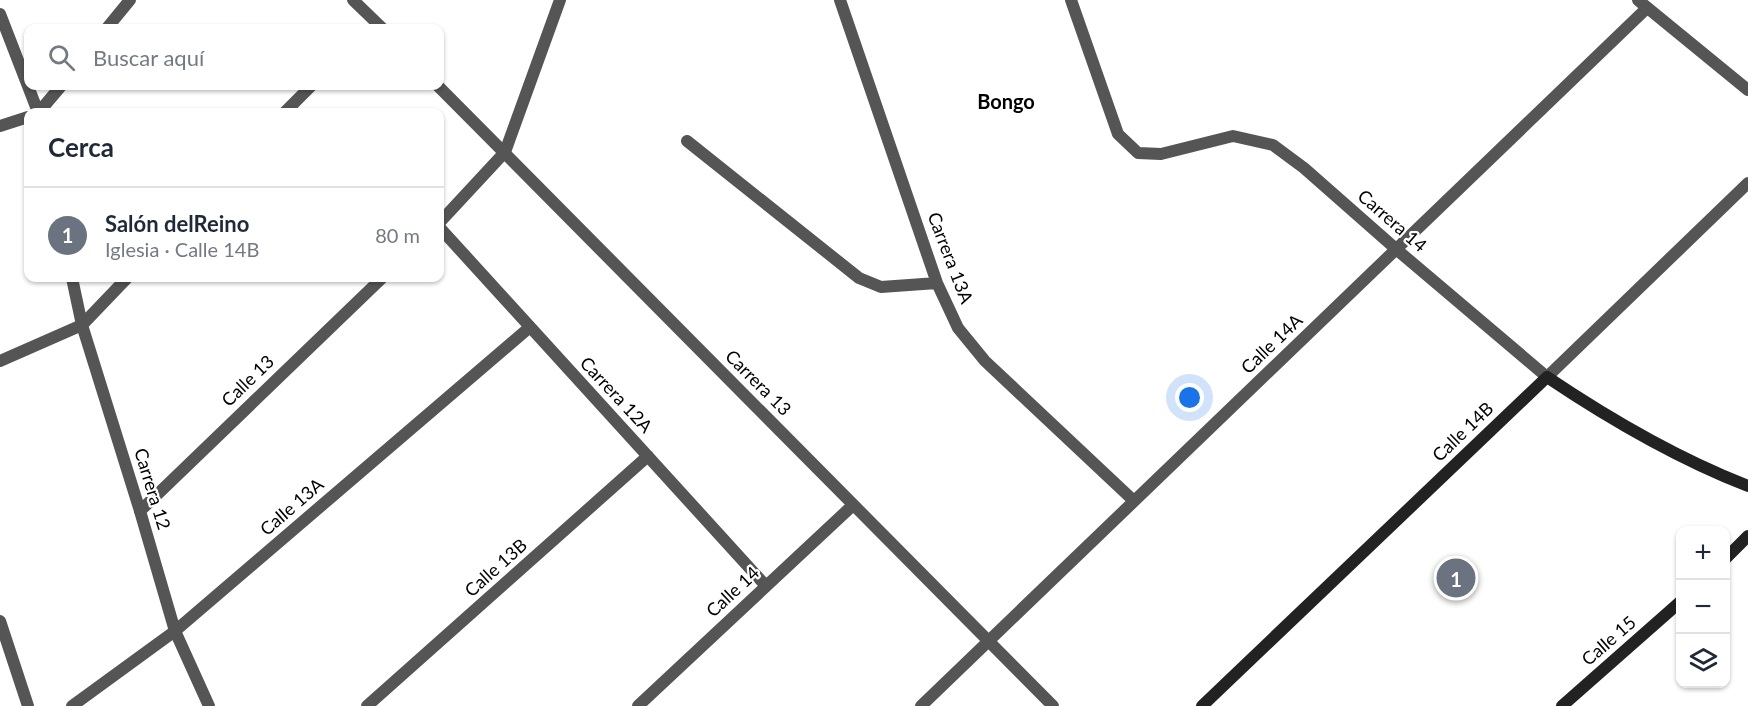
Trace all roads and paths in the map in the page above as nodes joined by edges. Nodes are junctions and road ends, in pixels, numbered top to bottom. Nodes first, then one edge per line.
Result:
1 (130, 0) edge
2 (354, 0) edge
3 (560, 0) edge
4 (840, 0) edge
5 (1071, 0) edge
6 (1643, 4) edge
7 (0, 14) edge
8 (110, 24) edge
9 (372, 24) edge
10 (24, 74) edge
11 (30, 90) edge
12 (58, 90) edge
13 (307, 90) edge
14 (442, 90) edge
15 (1748, 90) edge
16 (37, 108) edge
17 (42, 108) edge
18 (289, 108) edge
19 (24, 118) edge
20 (0, 126) edge
21 (687, 141) dead end
22 (504, 152) junction
23 (1748, 183) edge
24 (444, 218) edge
25 (444, 232) edge
26 (1396, 249) junction
27 (73, 282) edge
28 (123, 282) edge
29 (378, 282) edge
30 (937, 283) junction
31 (82, 325) junction
32 (530, 327) junction
33 (0, 361) edge
34 (1547, 377) junction
35 (648, 456) junction
36 (1748, 486) edge
37 (1134, 501) junction
38 (853, 505) junction
39 (140, 511) junction
40 (1748, 536) edge
41 (1730, 553) edge
42 (766, 586) junction
43 (1676, 606) edge
44 (0, 621) edge
45 (175, 631) junction
46 (988, 641) junction
47 (28, 706) edge
48 (72, 706) edge
49 (209, 706) edge
50 (367, 706) edge
51 (638, 706) edge
52 (921, 706) edge
53 (1053, 706) edge
54 (1202, 706) edge
55 (1562, 706) edge

1 - 8 street
2 - 9 street
3 - 22 street
4 - 30 street, Carrera 13A
5 - 26 street, Carrera 14
6 - 15 street
6 - 26 street, Calle 14A
7 - 10 street
11 - 16 street
12 - 17 street
13 - 18 street
14 - 22 street, Carrera 13
19 - 20 street
21 - 30 street
22 - 24 street
22 - 38 street, Carrera 13
23 - 34 street, Calle 14B
25 - 32 street, Carrera 12A
26 - 34 street, Carrera 14
26 - 37 street, Calle 14A
27 - 31 street, Carrera 12
28 - 31 street
29 - 39 street, Calle 13
30 - 37 street, Carrera 13A
31 - 33 street
31 - 39 street, Carrera 12
32 - 35 street, Carrera 12A
32 - 45 street, Calle 13A
34 - 36 main road, Carrera 14
34 - 54 main road, Calle 14B
35 - 42 street, Carrera 12A
35 - 50 street, Calle 13B
37 - 46 street, Calle 14A
38 - 42 street, Calle 14
38 - 46 street, Carrera 13
39 - 45 street, Carrera 12
40 - 41 main road
42 - 51 street, Calle 14
43 - 55 main road, Calle 15
44 - 47 street
45 - 48 street, Calle 13A
45 - 49 street, Carrera 12
46 - 52 street, Calle 14A
46 - 53 street, Carrera 13

